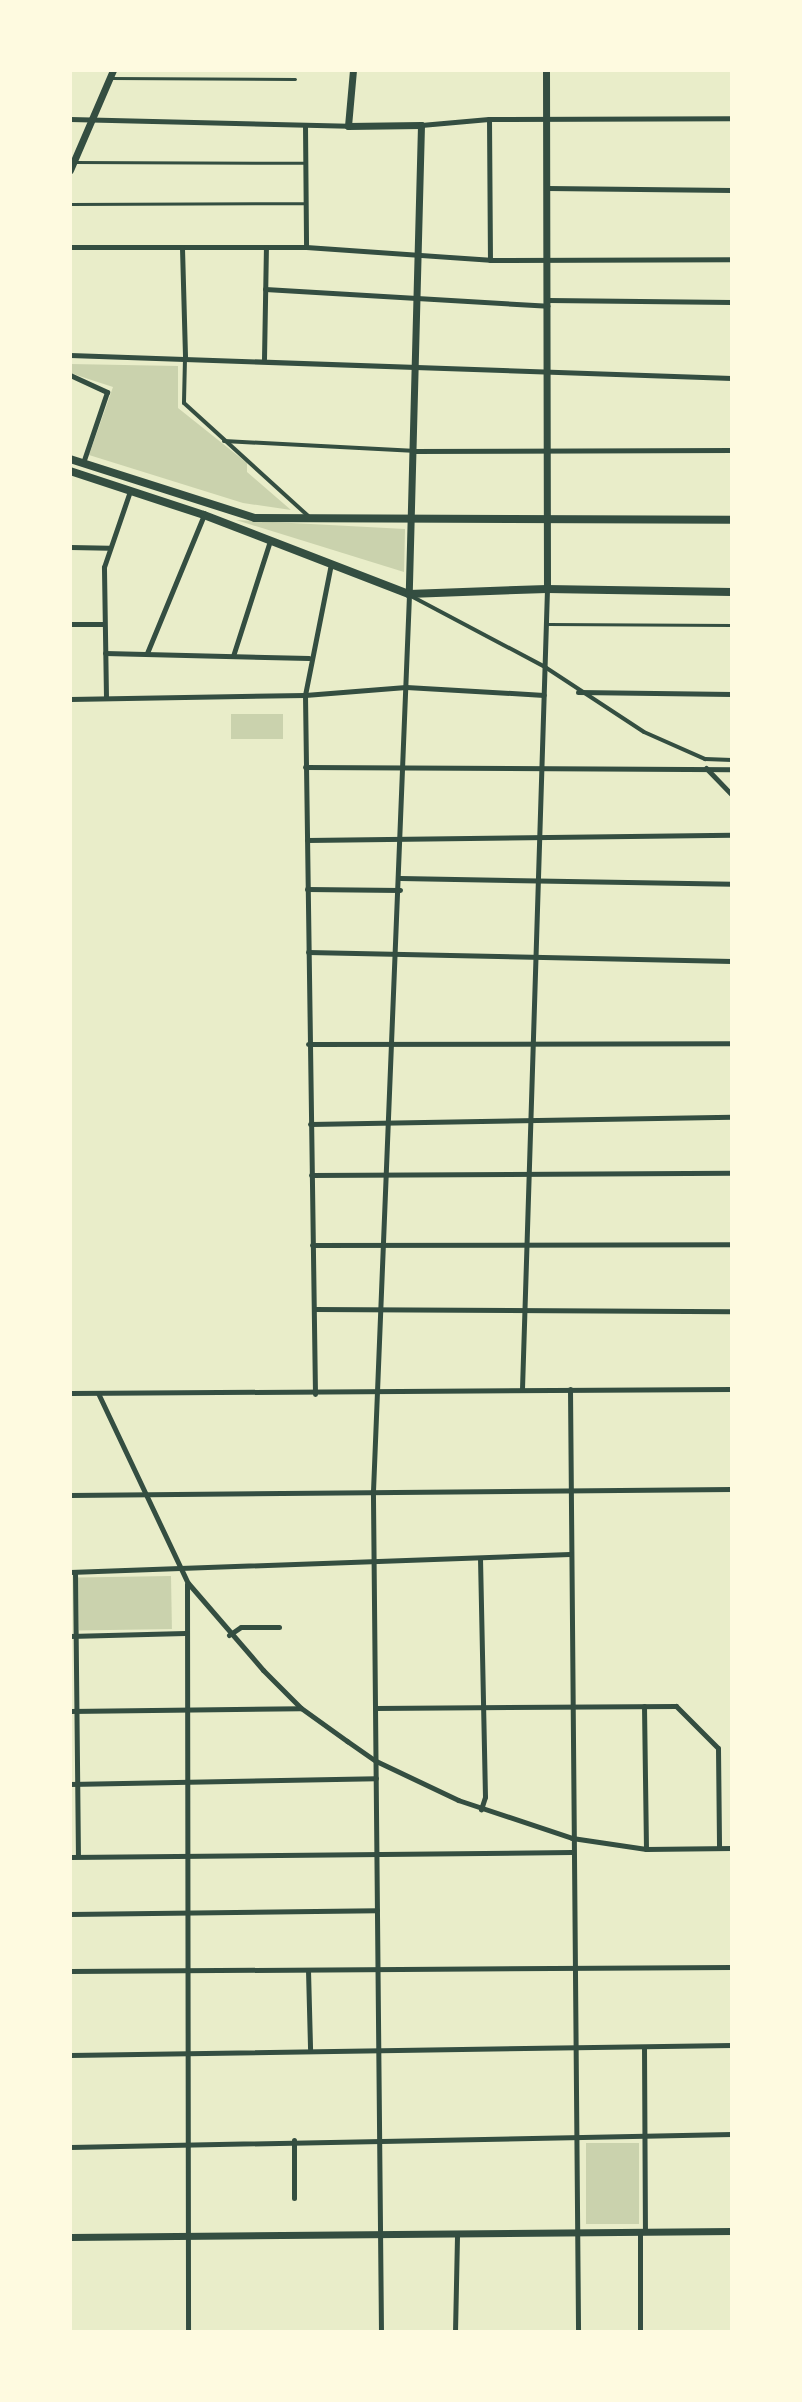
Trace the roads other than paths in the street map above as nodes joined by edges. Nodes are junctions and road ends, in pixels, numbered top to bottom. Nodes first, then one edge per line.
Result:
1 (353, 70) edge
2 (546, 70) edge
3 (112, 74) edge
4 (295, 79) dead end
5 (732, 118) edge
6 (70, 119) edge
7 (92, 119) junction
8 (489, 119) junction
9 (546, 119) junction
10 (305, 125) junction
11 (421, 125) junction
12 (348, 126) junction
13 (306, 163) junction
14 (72, 166) edge
15 (547, 188) junction
16 (732, 190) edge
17 (306, 203) junction
18 (70, 204) edge
19 (70, 247) edge
20 (266, 247) junction
21 (306, 247) junction
22 (182, 248) junction
23 (417, 255) junction
24 (732, 259) edge
25 (490, 260) junction
26 (547, 260) junction
27 (265, 289) junction
28 (416, 298) junction
29 (732, 302) edge
30 (548, 303) junction
31 (70, 355) edge
32 (185, 358) junction
33 (264, 359) junction
34 (415, 367) junction
35 (70, 375) edge
36 (548, 375) junction
37 (732, 378) edge
38 (224, 441) junction
39 (548, 447) junction
40 (732, 450) edge
41 (412, 451) junction
42 (70, 459) edge
43 (83, 463) junction
44 (70, 471) edge
45 (130, 491) junction
46 (204, 515) junction
47 (309, 517) junction
48 (549, 518) junction
49 (410, 520) junction
50 (732, 520) edge
51 (270, 541) junction
52 (70, 547) edge
53 (109, 548) junction
54 (331, 564) junction
55 (547, 589) junction
56 (732, 592) edge
57 (409, 594) junction
58 (70, 624) edge
59 (102, 624) junction
60 (546, 624) junction
61 (732, 625) edge
62 (105, 653) junction
63 (147, 653) junction
64 (233, 656) junction
65 (309, 658) junction
66 (545, 667) junction
67 (406, 687) junction
68 (578, 692) junction
69 (732, 694) edge
70 (305, 695) junction
71 (544, 695) junction
72 (106, 698) junction
73 (70, 699) edge
74 (732, 760) edge
75 (404, 764) junction
76 (541, 766) junction
77 (305, 767) junction
78 (706, 768) junction
79 (732, 769) edge
80 (732, 795) edge
81 (539, 835) junction
82 (732, 835) edge
83 (307, 840) junction
84 (402, 841) junction
85 (400, 878) junction
86 (538, 883) junction
87 (732, 884) edge
88 (307, 889) junction
89 (400, 890) junction
90 (308, 952) junction
91 (397, 954) junction
92 (535, 959) junction
93 (732, 961) edge
94 (533, 1043) junction
95 (732, 1043) edge
96 (308, 1044) junction
97 (393, 1044) junction
98 (732, 1117) edge
99 (530, 1121) junction
100 (390, 1123) junction
101 (310, 1124) junction
102 (732, 1173) edge
103 (311, 1175) junction
104 (388, 1175) junction
105 (528, 1175) junction
106 (526, 1243) junction
107 (732, 1244) edge
108 (312, 1245) junction
109 (385, 1245) junction
110 (314, 1309) junction
111 (382, 1310) junction
112 (732, 1311) edge
113 (524, 1312) junction
114 (522, 1389) junction
115 (570, 1389) junction
116 (732, 1389) edge
117 (70, 1393) edge
118 (98, 1393) junction
119 (315, 1394) junction
120 (379, 1395) junction
121 (570, 1489) junction
122 (732, 1489) edge
123 (373, 1491) junction
124 (143, 1494) junction
125 (70, 1495) edge
126 (570, 1554) junction
127 (480, 1558) junction
128 (374, 1560) junction
129 (178, 1568) junction
130 (72, 1572) edge
131 (188, 1583) junction
132 (279, 1627) dead end
133 (185, 1633) junction
134 (229, 1635) junction
135 (73, 1636) edge
136 (571, 1706) junction
137 (644, 1706) junction
138 (483, 1707) junction
139 (301, 1708) junction
140 (375, 1708) junction
141 (186, 1710) junction
142 (74, 1711) edge
143 (376, 1761) junction
144 (376, 1778) junction
145 (186, 1782) junction
146 (74, 1784) edge
147 (481, 1809) junction
148 (572, 1838) junction
149 (719, 1848) junction
150 (732, 1848) edge
151 (646, 1849) junction
152 (377, 1852) junction
153 (572, 1852) junction
154 (187, 1855) junction
155 (78, 1856) junction
156 (70, 1857) edge
157 (377, 1910) junction
158 (188, 1913) junction
159 (70, 1914) edge
160 (732, 1967) edge
161 (574, 1968) junction
162 (378, 1969) junction
163 (308, 1970) junction
164 (70, 1971) edge
165 (189, 1971) junction
166 (732, 2045) edge
167 (575, 2047) junction
168 (644, 2047) junction
169 (310, 2049) junction
170 (379, 2049) junction
171 (188, 2053) junction
172 (70, 2055) edge
173 (732, 2134) edge
174 (646, 2135) junction
175 (576, 2136) junction
176 (380, 2138) junction
177 (294, 2140) junction
178 (188, 2146) junction
179 (70, 2147) edge
180 (294, 2198) dead end
181 (732, 2231) edge
182 (577, 2233) junction
183 (642, 2233) junction
184 (457, 2234) junction
185 (189, 2236) junction
186 (381, 2236) junction
187 (70, 2237) edge
188 (188, 2332) edge
189 (381, 2332) edge
190 (455, 2332) edge
191 (578, 2332) edge
192 (640, 2332) edge

1 - 12 street
2 - 9 street
3 - 4 lane
3 - 7 street
5 - 9 street
6 - 7 street
7 - 10 street
7 - 14 street
8 - 9 street
8 - 11 street
8 - 25 street
9 - 15 street
10 - 12 street
10 - 13 street
11 - 12 street
11 - 23 street
13 - 14 lane
13 - 17 street
15 - 16 street
15 - 26 street
17 - 18 lane
17 - 21 street
19 - 22 street
20 - 21 street
20 - 22 street
20 - 27 street
21 - 23 street
22 - 32 street
23 - 25 street
23 - 28 street
24 - 26 street
25 - 26 street
26 - 30 street
27 - 28 street
27 - 33 street
28 - 30 street
28 - 34 street
29 - 30 street
30 - 36 street
31 - 32 street
32 - 33 street
32 - 38 street
33 - 34 street
34 - 36 street
34 - 41 street
35 - 43 street
36 - 37 street
36 - 39 street
38 - 41 street
38 - 47 street
39 - 40 street
39 - 41 street
39 - 48 street
41 - 49 street
42 - 43 main road
43 - 47 main road
44 - 45 main road
45 - 46 main road
45 - 53 street
46 - 51 main road
46 - 63 street
47 - 49 main road
48 - 49 main road
48 - 50 main road
48 - 55 street
49 - 57 street
51 - 54 main road
51 - 64 street
52 - 53 street
53 - 59 street
54 - 57 main road
54 - 65 street
55 - 56 main road
55 - 57 main road
55 - 60 street
57 - 66 street
57 - 67 street
58 - 59 street
59 - 62 street
60 - 61 lane
60 - 66 street
62 - 63 street
62 - 72 street
63 - 64 street
64 - 65 street
65 - 70 street
66 - 68 street
66 - 71 street
67 - 70 street
67 - 71 street
67 - 75 street
68 - 69 street
68 - 74 street
70 - 72 street
70 - 77 street
71 - 76 street
72 - 73 street
75 - 76 street
75 - 77 street
75 - 84 street
76 - 78 street
76 - 81 street
77 - 83 street
78 - 79 street
78 - 80 street
81 - 82 street
81 - 84 street
81 - 86 street
83 - 84 street
83 - 88 street
84 - 85 street
85 - 86 street
85 - 89 street
86 - 87 street
86 - 92 street
88 - 89 street
88 - 90 street
89 - 91 street
90 - 91 street
90 - 96 street
91 - 92 street
91 - 97 street
92 - 93 street
92 - 94 street
94 - 95 street
94 - 97 street
94 - 99 street
96 - 97 street
96 - 101 street
97 - 100 street
98 - 99 street
99 - 100 street
99 - 105 street
100 - 101 street
100 - 104 street
101 - 103 street
102 - 105 street
103 - 104 street
103 - 108 street
104 - 105 street
104 - 109 street
105 - 106 street
106 - 107 street
106 - 109 street
106 - 113 street
108 - 109 street
108 - 110 street
109 - 111 street
110 - 111 street
110 - 119 street
111 - 113 street
111 - 120 street
112 - 113 street
113 - 114 street
114 - 115 street
114 - 120 street
115 - 116 street
115 - 121 street
117 - 118 street
118 - 119 street
118 - 124 street
119 - 120 street
120 - 123 street
121 - 122 street
121 - 123 street
121 - 126 street
123 - 124 street
123 - 128 street
124 - 125 street
124 - 129 street
126 - 127 street
126 - 136 street
127 - 128 street
127 - 138 street
128 - 129 street
128 - 140 street
129 - 130 street
129 - 131 street
130 - 135 street
131 - 133 street
131 - 134 street
132 - 134 street
133 - 135 street
133 - 141 street
134 - 139 street
135 - 142 street
136 - 137 street
136 - 138 street
136 - 148 street
137 - 149 street
137 - 151 street
138 - 140 street
138 - 147 street
139 - 141 street
139 - 143 street
140 - 143 street
141 - 142 street
141 - 145 street
142 - 146 street
143 - 144 street
143 - 147 street
144 - 145 street
144 - 152 street
145 - 146 street
145 - 154 street
146 - 155 street
147 - 148 street
148 - 151 street
148 - 153 street
149 - 150 street
149 - 151 street
152 - 153 street
152 - 154 street
152 - 157 street
153 - 161 street
154 - 155 street
154 - 158 street
155 - 156 street
157 - 158 street
157 - 162 street
158 - 159 street
158 - 165 street
160 - 161 street
161 - 162 street
161 - 167 street
162 - 163 street
162 - 170 street
163 - 165 street
163 - 169 street
164 - 165 street
165 - 171 street
166 - 168 street
167 - 168 street
167 - 170 street
167 - 175 street
168 - 174 street
169 - 170 street
169 - 171 street
170 - 176 street
171 - 172 street
171 - 178 street
173 - 174 street
174 - 175 street
174 - 183 street
175 - 176 street
175 - 182 street
176 - 177 street
176 - 186 street
177 - 178 street
177 - 180 street
178 - 179 street
178 - 185 street
181 - 183 street
182 - 183 street
182 - 184 street
182 - 191 street
183 - 192 street
184 - 186 street
184 - 190 street
185 - 186 street
185 - 187 street
185 - 188 street
186 - 189 street

